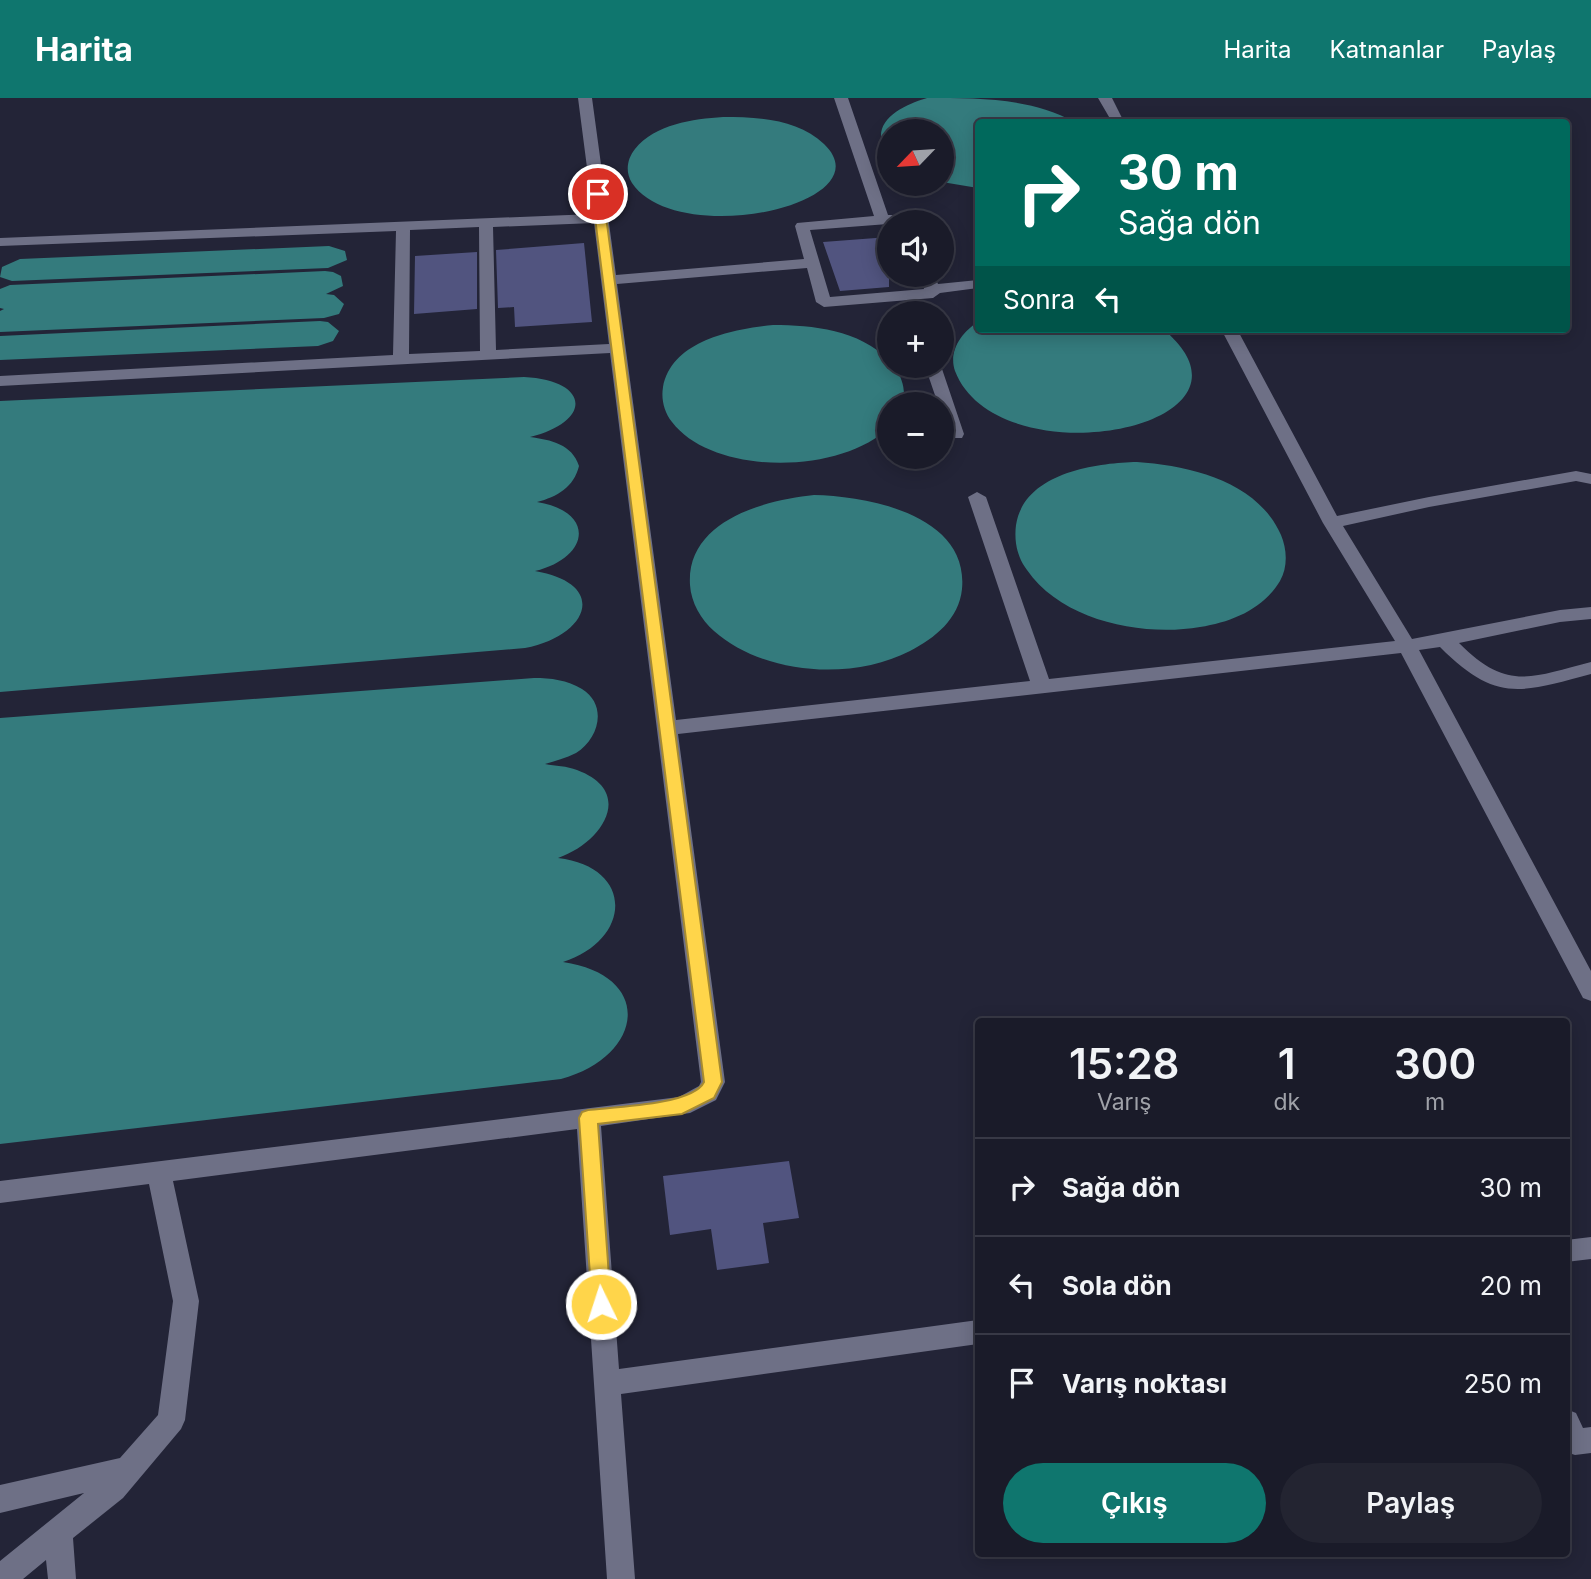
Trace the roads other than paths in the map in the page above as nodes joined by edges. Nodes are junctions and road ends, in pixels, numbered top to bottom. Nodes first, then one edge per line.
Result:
1 (585, 98) edge
2 (841, 98) edge
3 (1105, 98) edge
4 (1116, 119) edge
5 (880, 210) edge
6 (601, 218) junction
7 (877, 220) edge
8 (486, 223) junction
9 (403, 228) junction
10 (0, 242) edge
11 (813, 264) junction
12 (609, 280) junction
13 (954, 283) edge
14 (975, 284) edge
15 (931, 287) edge
16 (909, 295) junction
17 (911, 301) edge
18 (1231, 333) edge
19 (617, 348) junction
20 (488, 355) junction
21 (401, 360) junction
22 (937, 378) edge
23 (0, 381) edge
24 (956, 434) dead end
25 (1591, 480) edge
26 (977, 497) dead end
27 (1332, 523) junction
28 (1591, 613) edge
29 (1445, 640) junction
30 (1407, 646) junction
31 (1591, 668) edge
32 (1042, 687) junction
33 (667, 728) junction
34 (1591, 992) edge
35 (588, 1118) junction
36 (159, 1172) junction
37 (0, 1192) edge
38 (1591, 1248) edge
39 (1570, 1251) edge
40 (975, 1332) edge
41 (607, 1383) junction
42 (1570, 1431) edge
43 (1591, 1440) edge
44 (128, 1470) junction
45 (0, 1499) edge
46 (58, 1533) junction
47 (0, 1579) edge
48 (62, 1579) edge
49 (621, 1579) edge

1 - 6 lane
2 - 5 lane
3 - 4 lane
6 - 8 lane
6 - 12 lane
7 - 11 lane
8 - 9 lane
8 - 20 lane
9 - 10 lane
9 - 21 lane
11 - 12 lane
11 - 16 lane
12 - 19 lane
13 - 14 lane
15 - 16 lane
16 - 17 lane
18 - 27 lane
19 - 20 lane
19 - 33 lane
20 - 21 lane
21 - 23 lane
22 - 24 lane
25 - 27 lane
26 - 32 lane
27 - 30 lane
28 - 29 lane
29 - 30 lane
29 - 31 lane
30 - 32 lane
30 - 34 lane
32 - 33 lane
33 - 35 lane
35 - 36 lane
35 - 41 lane
36 - 37 lane
36 - 44 lane
38 - 39 lane
40 - 41 lane
41 - 49 lane
42 - 43 lane
44 - 45 lane
44 - 46 lane
46 - 47 lane
46 - 48 lane

